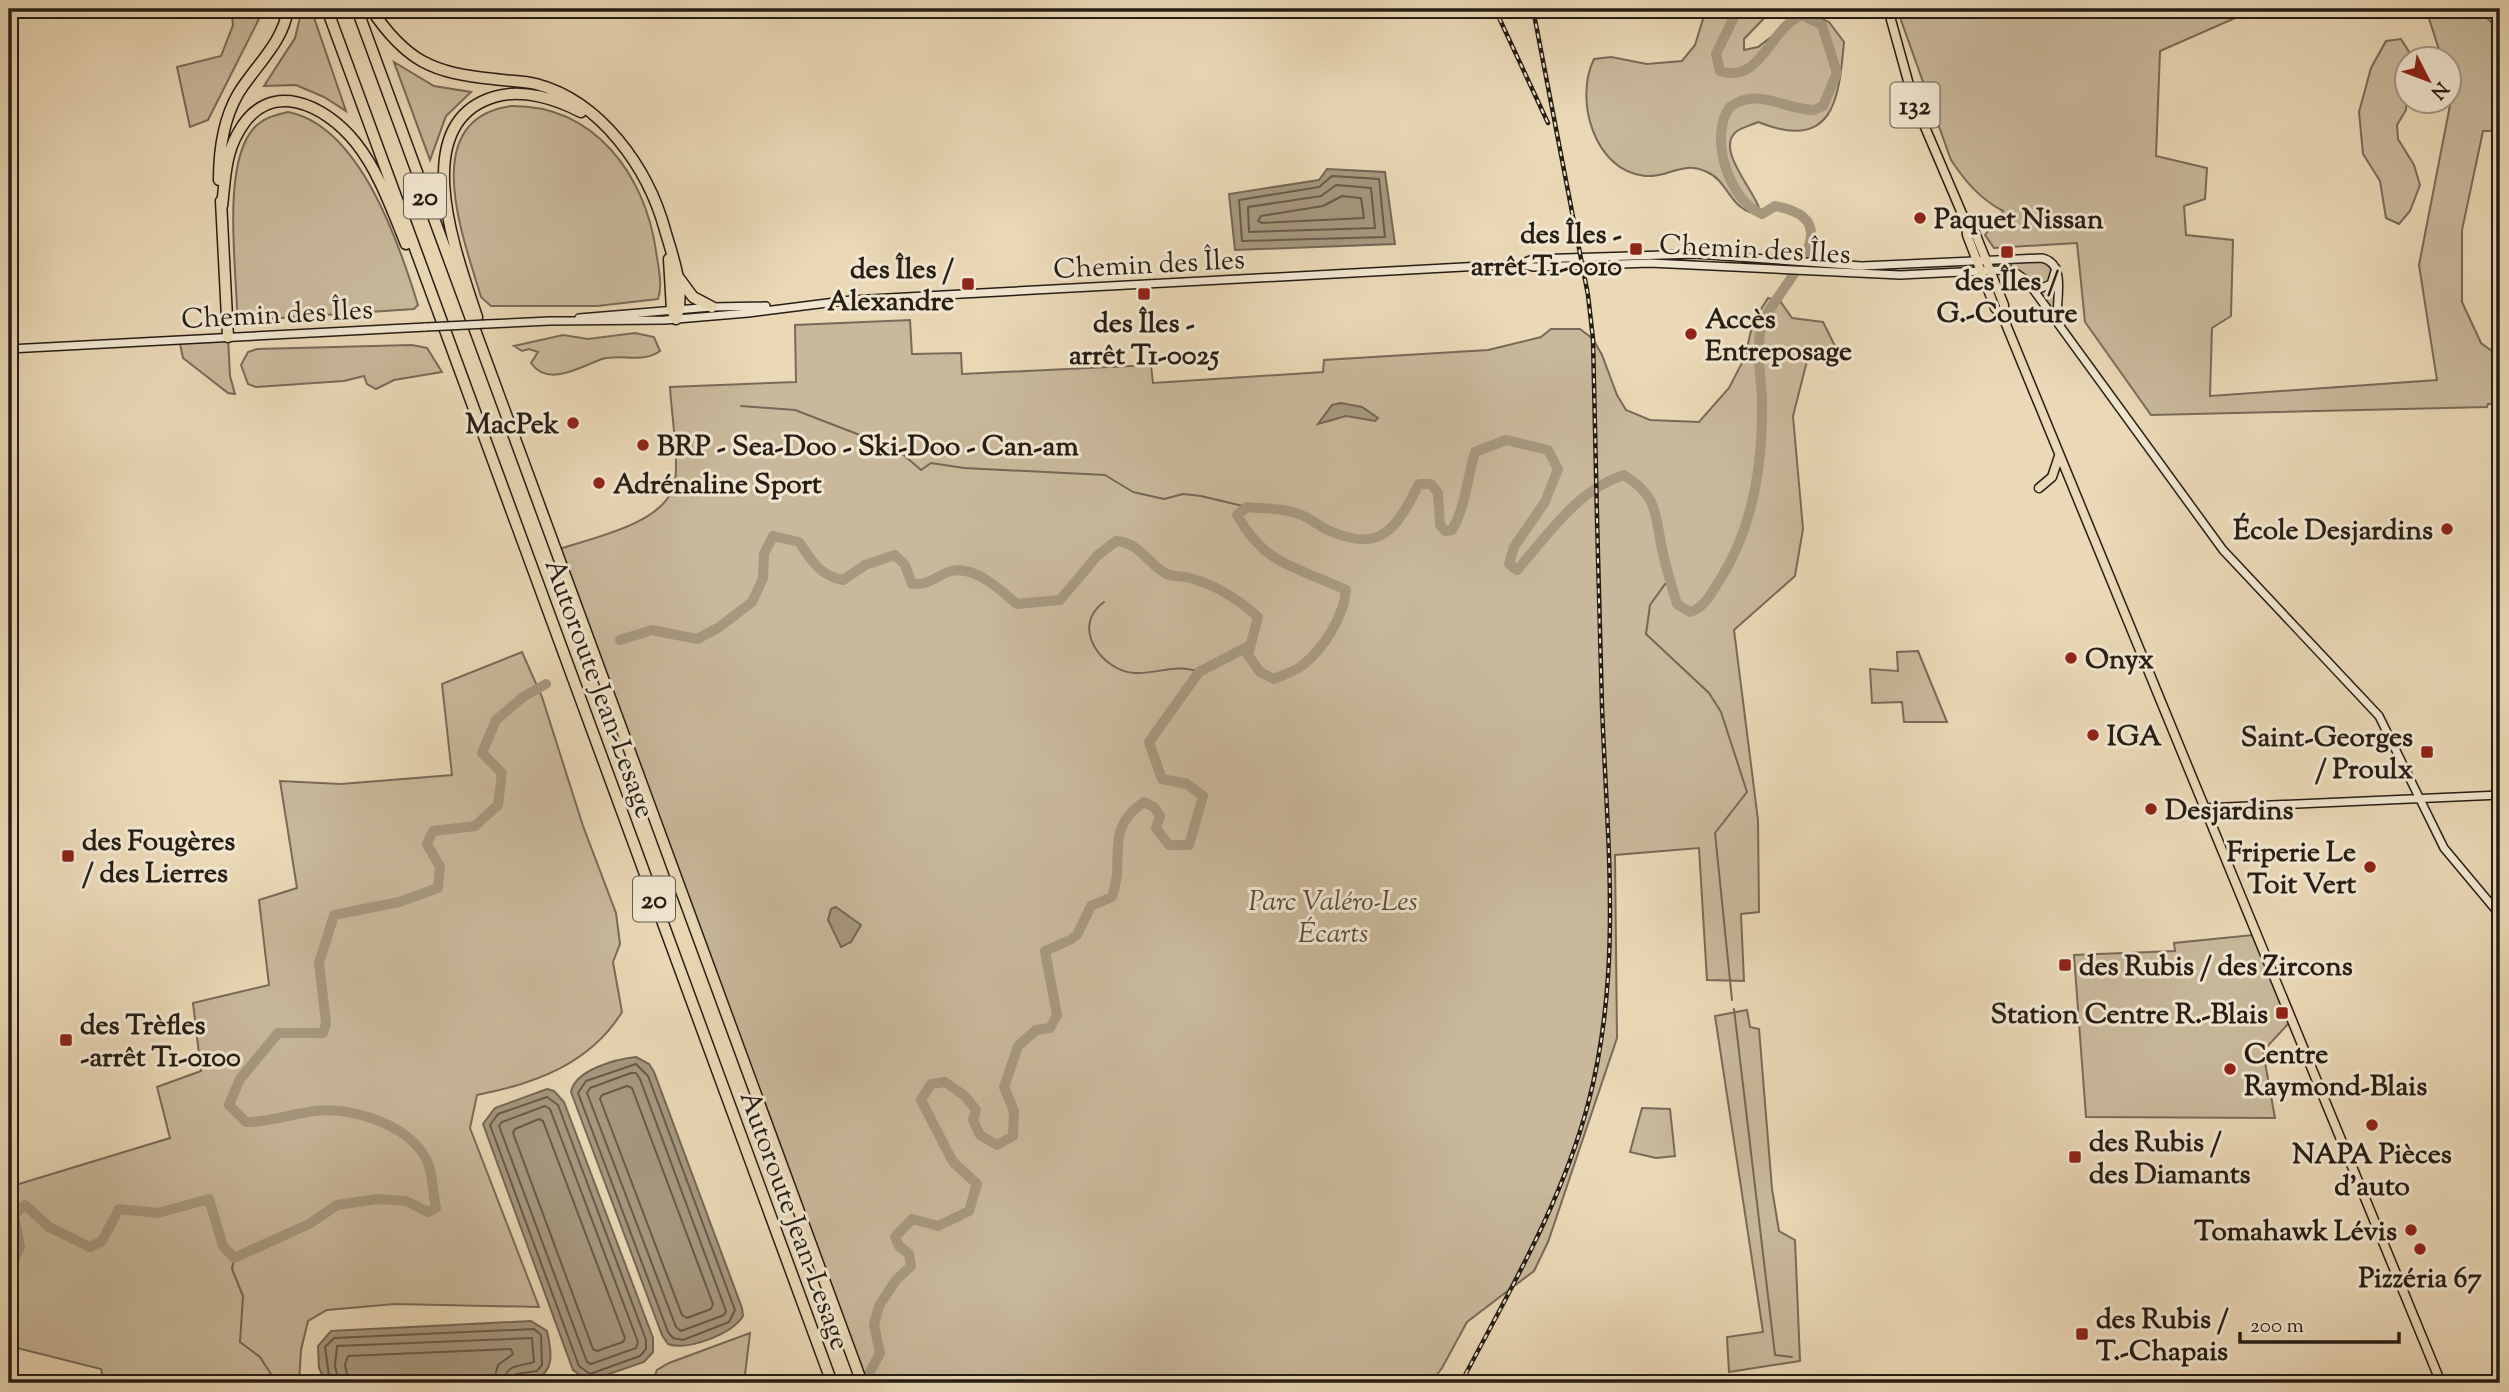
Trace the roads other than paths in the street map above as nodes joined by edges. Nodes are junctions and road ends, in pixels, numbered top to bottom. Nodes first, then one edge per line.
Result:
1 (288, 9) edge
2 (327, 9) edge
3 (357, 9) edge
4 (370, 9) edge
5 (1888, 9) edge
6 (596, 119) junction
7 (222, 206) junction
8 (670, 247) junction
9 (1982, 261) junction
10 (1785, 266) junction
11 (2056, 268) junction
12 (1990, 270) junction
13 (1980, 271) junction
14 (678, 275) junction
15 (2025, 280) junction
16 (712, 307) junction
17 (781, 307) junction
18 (676, 313) junction
19 (2003, 317) junction
20 (440, 318) junction
21 (2059, 326) junction
22 (228, 337) junction
23 (9, 349) edge
24 (495, 382) junction
25 (2059, 456) junction
26 (2039, 488) dead end
27 (2500, 795) edge
28 (2417, 798) junction
29 (2204, 808) junction
30 (2500, 915) edge
31 (832, 1383) edge
32 (862, 1383) edge
33 (2441, 1383) edge

1 - 7 highway
2 - 20 highway, Autoroute Jean-Lesage / 20
3 - 24 highway, Autoroute Jean-Lesage / 20
4 - 6 highway
5 - 9 main road, 132
6 - 8 highway
6 - 24 highway
7 - 20 highway
7 - 22 highway
8 - 14 highway
8 - 18 highway
9 - 10 main road, Chemin des Îles
9 - 11 main road, Chemin des Îles
9 - 12 main road, 132
9 - 13 main road, 132
10 - 13 main road, Chemin des Îles
10 - 17 main road, Chemin des Îles
11 - 15 main road
11 - 21 main road
12 - 13 main road, Chemin des Îles
12 - 15 main road
12 - 19 main road, 132
13 - 19 main road, 132
14 - 16 highway
14 - 18 highway
15 - 21 main road
16 - 17 main road, Chemin des Îles
16 - 18 main road, Chemin des Îles
17 - 18 main road, Chemin des Îles
18 - 22 main road, Chemin des Îles, bridge
19 - 25 main road, 132
20 - 31 highway, Autoroute Jean-Lesage / 20
21 - 28 main road
22 - 23 main road, Chemin des Îles
24 - 32 highway, Autoroute Jean-Lesage / 20
25 - 26 main road
25 - 29 main road, 132
27 - 28 main road
28 - 29 main road
28 - 30 main road
29 - 33 main road, 132

